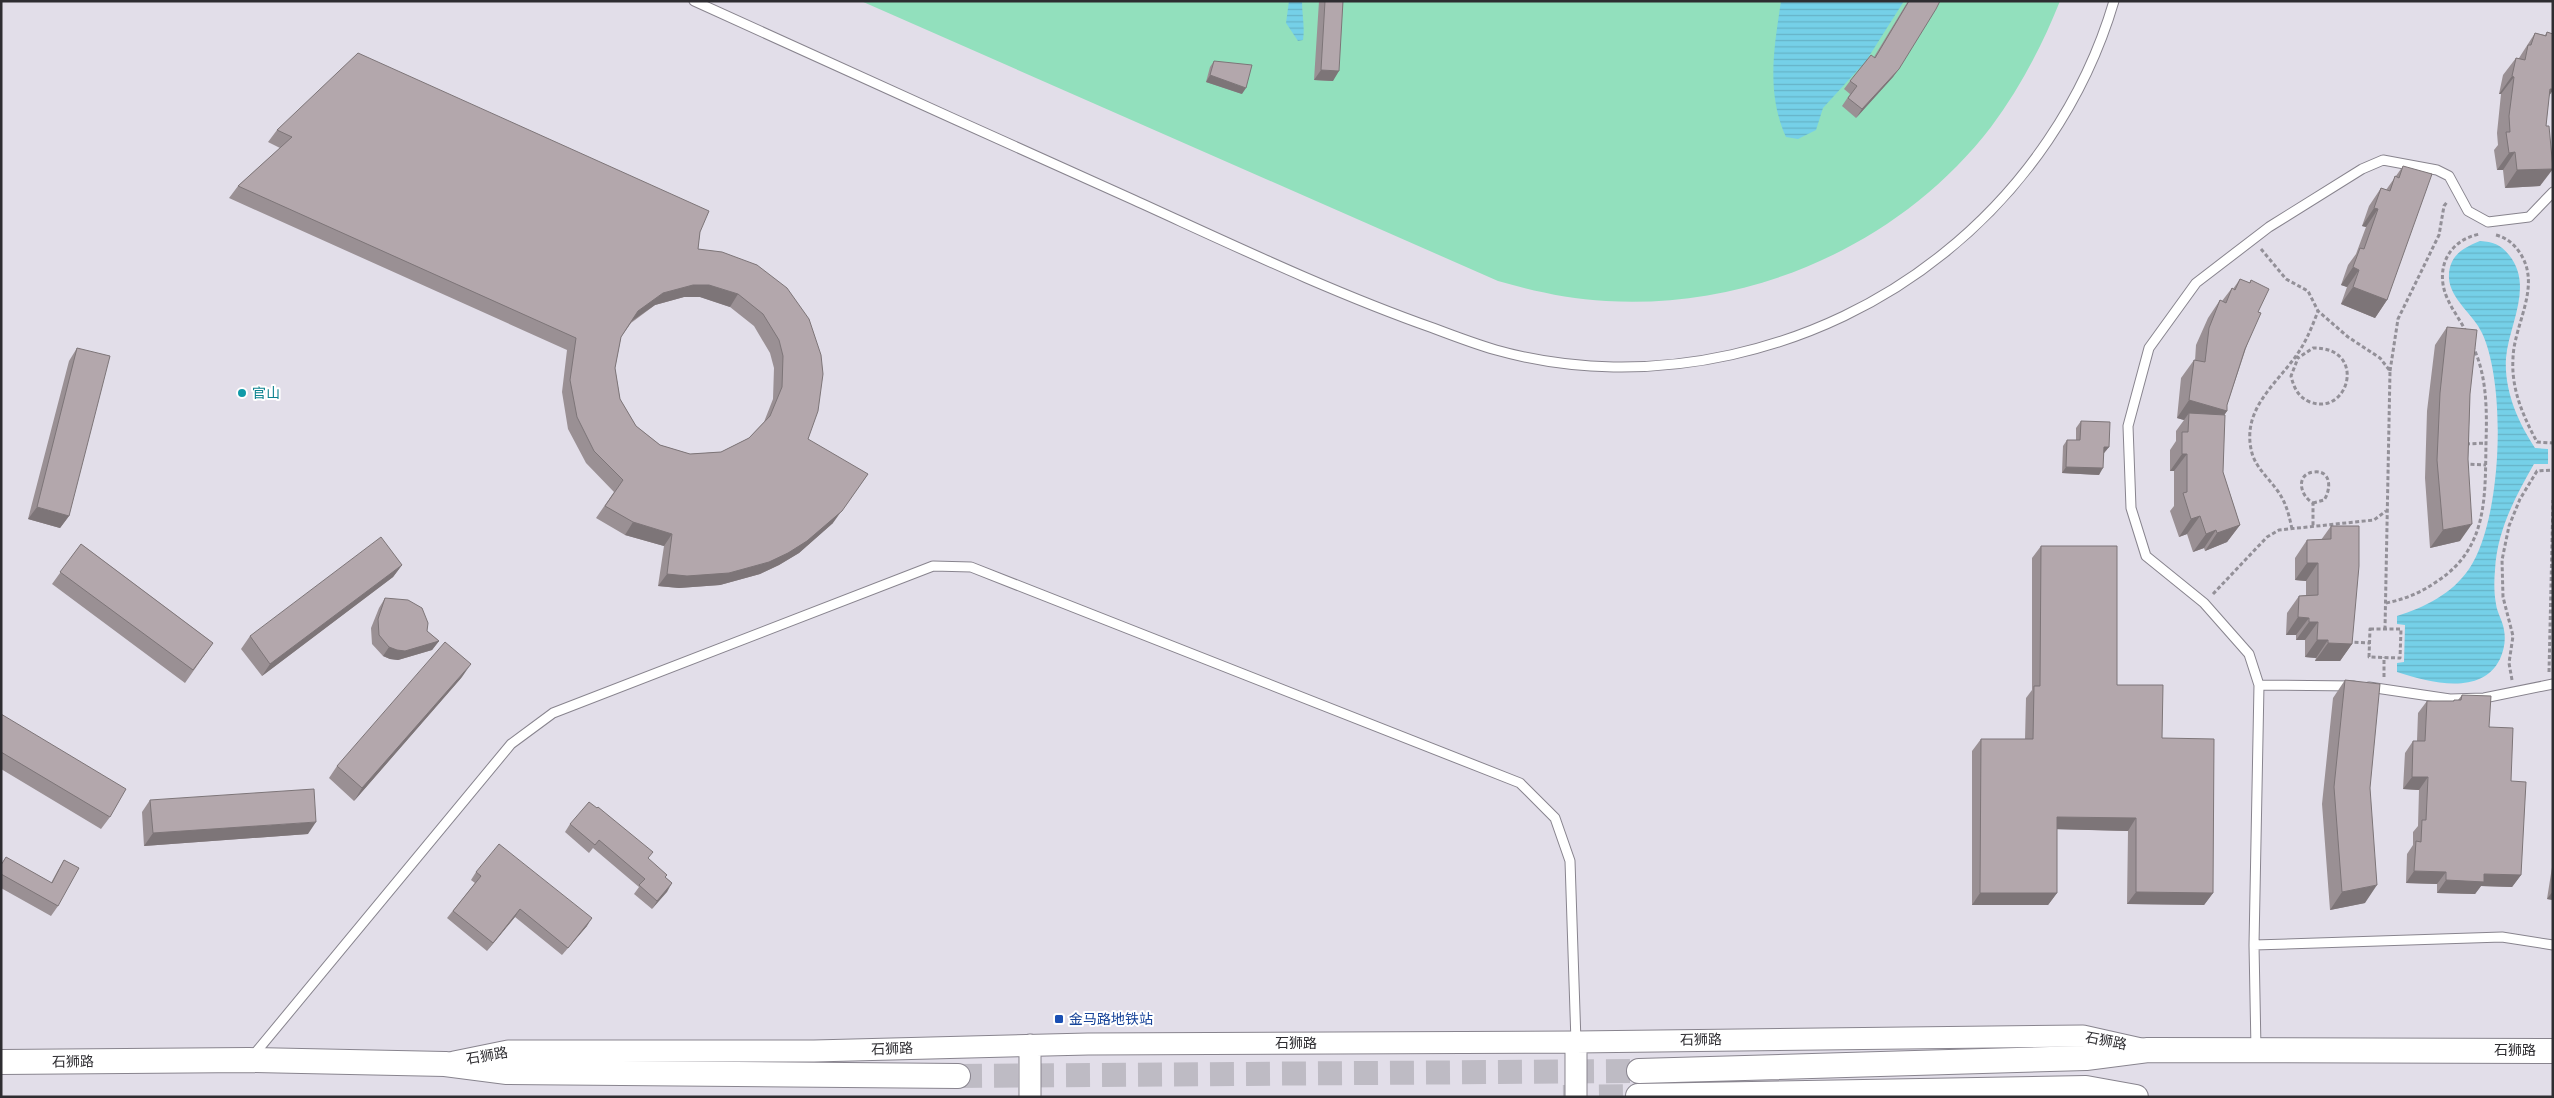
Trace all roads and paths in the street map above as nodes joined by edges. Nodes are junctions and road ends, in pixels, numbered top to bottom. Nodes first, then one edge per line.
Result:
1 (694, 1) edge
2 (2114, 1) edge
3 (2457, 191) junction
4 (2553, 192) edge
5 (2253, 239) junction
6 (2318, 311) junction
7 (2469, 339) edge
8 (2473, 346) edge
9 (2297, 357) junction
10 (2390, 371) junction
11 (2486, 443) junction
12 (2553, 443) edge
13 (2466, 450) edge
14 (2466, 457) edge
15 (2486, 465) junction
16 (2553, 470) edge
17 (2553, 500) edge
18 (2313, 503) junction
19 (2387, 511) junction
20 (2314, 527) junction
21 (2292, 529) junction
22 (2204, 603) junction
23 (2386, 603) junction
24 (2385, 629) junction
25 (2340, 642) edge
26 (2370, 643) junction
27 (2384, 658) junction
28 (2551, 684) edge
29 (2259, 685) junction
30 (2383, 688) junction
31 (2514, 692) junction
32 (2254, 945) junction
33 (2553, 945) edge
34 (1576, 1042) junction
35 (1030, 1046) junction
36 (2148, 1050) junction
37 (2256, 1050) junction
38 (2553, 1050) edge
39 (249, 1060) junction
40 (1, 1062) edge
41 (445, 1064) junction
42 (1639, 1071) tunnel mouth
43 (958, 1076) tunnel mouth
44 (1638, 1096) tunnel mouth
45 (1030, 1097) edge
46 (1576, 1097) edge
47 (2136, 1097) edge

1 - 2 lane
3 - 4 lane
3 - 5 lane
3 - 10 path
5 - 6 path
5 - 22 lane
6 - 9 path
6 - 10 path
7 - 12 path
8 - 11 path
9 - 9 path
9 - 21 path
10 - 19 path
11 - 13 path
11 - 15 path
14 - 15 path
15 - 23 path
16 - 31 path
17 - 28 path
18 - 18 path
18 - 20 path
19 - 20 path
19 - 23 path
20 - 21 path
21 - 22 path
22 - 29 lane
23 - 24 path
24 - 26 path
24 - 27 path
25 - 26 path
26 - 27 path
27 - 30 path
28 - 31 lane
29 - 30 lane
29 - 32 lane
30 - 31 lane
32 - 33 lane
32 - 37 lane
34 - 35 street, 石狮路
34 - 36 street, 石狮路
34 - 39 lane
34 - 46 street
35 - 41 street, 石狮路
35 - 45 street
36 - 37 main road, 石狮路
36 - 42 main road, 石狮路
37 - 38 main road, 石狮路
39 - 40 main road, 石狮路
39 - 41 main road, 石狮路
41 - 43 main road, 石狮路
44 - 47 main road

